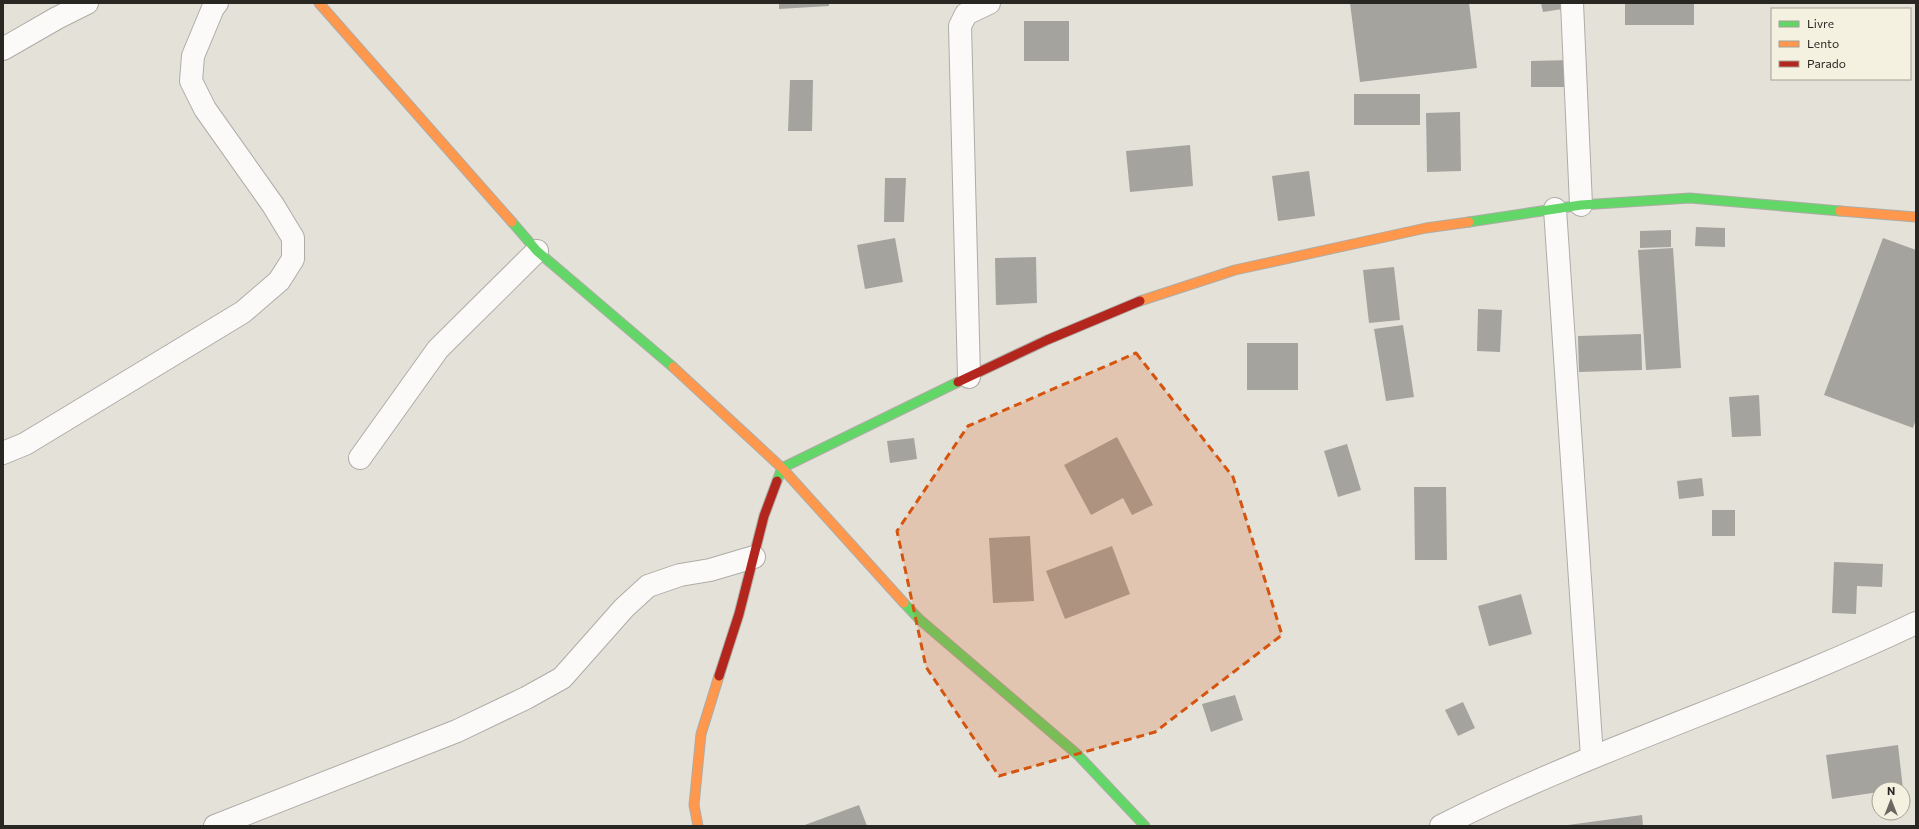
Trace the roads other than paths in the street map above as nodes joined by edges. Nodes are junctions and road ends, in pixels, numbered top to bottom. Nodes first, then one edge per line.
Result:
1 (87, 3) edge
2 (319, 3) edge
3 (989, 3) edge
4 (1572, 3) edge
5 (211, 4) edge
6 (3, 49) edge
7 (1581, 205) junction
8 (1555, 209) junction
9 (1916, 217) edge
10 (537, 251) junction
11 (969, 377) junction
12 (3, 453) edge
13 (360, 458) dead end
14 (782, 468) junction
15 (754, 557) junction
16 (1916, 623) edge
17 (1592, 757) junction
18 (215, 826) edge
19 (698, 826) edge
20 (1145, 826) edge
21 (1441, 826) edge

1 - 6 street
2 - 10 street
3 - 11 street
4 - 7 street
5 - 12 street
7 - 8 street
7 - 9 street
8 - 11 street
8 - 17 street
10 - 13 street
10 - 14 street
11 - 14 street
14 - 15 street
14 - 20 street
15 - 18 street
15 - 19 street
16 - 17 street
17 - 21 street

